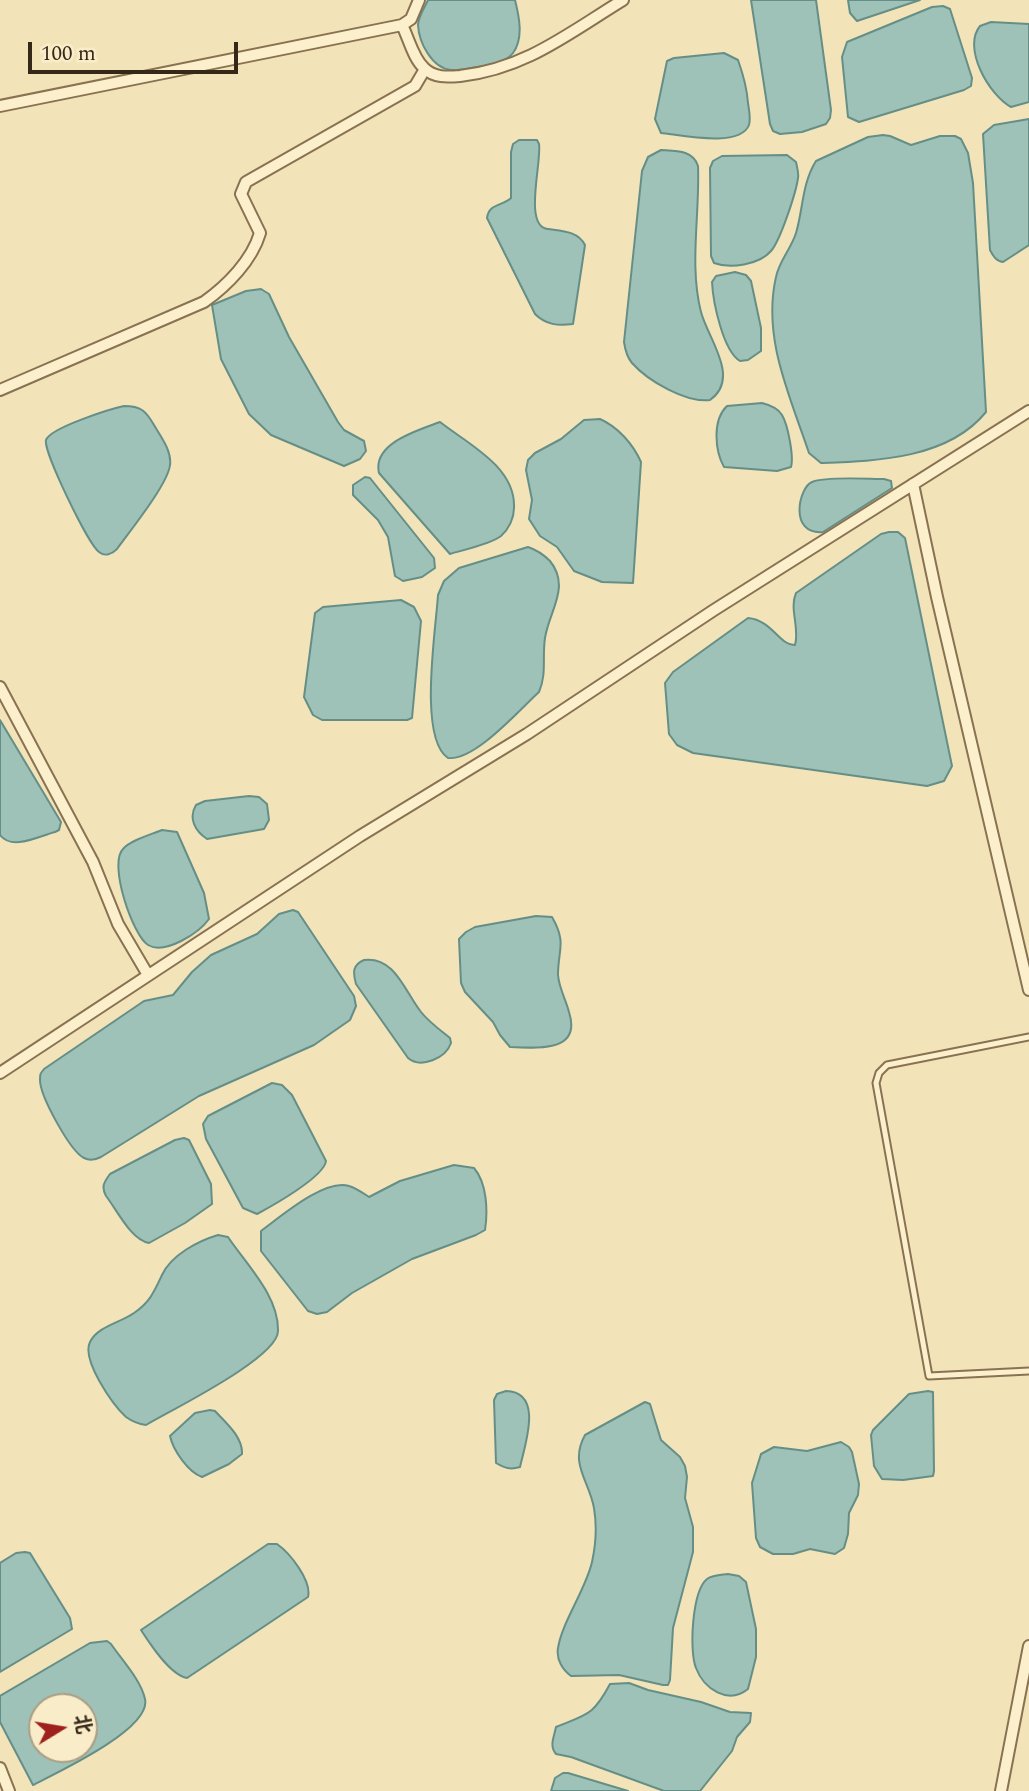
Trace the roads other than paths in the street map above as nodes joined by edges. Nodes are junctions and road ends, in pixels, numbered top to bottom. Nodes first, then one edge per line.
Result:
1 (419, 0) edge
2 (623, 0) edge
3 (402, 25) junction
4 (425, 69) junction
5 (0, 106) edge
6 (0, 390) edge
7 (1029, 411) edge
8 (913, 484) junction
9 (0, 687) edge
10 (148, 975) junction
11 (1029, 990) edge
12 (1029, 1037) edge
13 (0, 1073) edge
14 (1029, 1371) edge
15 (1029, 1646) edge
16 (0, 1768) edge
17 (9, 1791) edge
18 (1001, 1791) edge

1 - 3 street
2 - 4 street
3 - 4 street
3 - 5 street
4 - 6 street
7 - 8 street
8 - 10 street
8 - 11 street
9 - 10 street
10 - 13 street
12 - 14 lane
15 - 18 street
16 - 17 street

